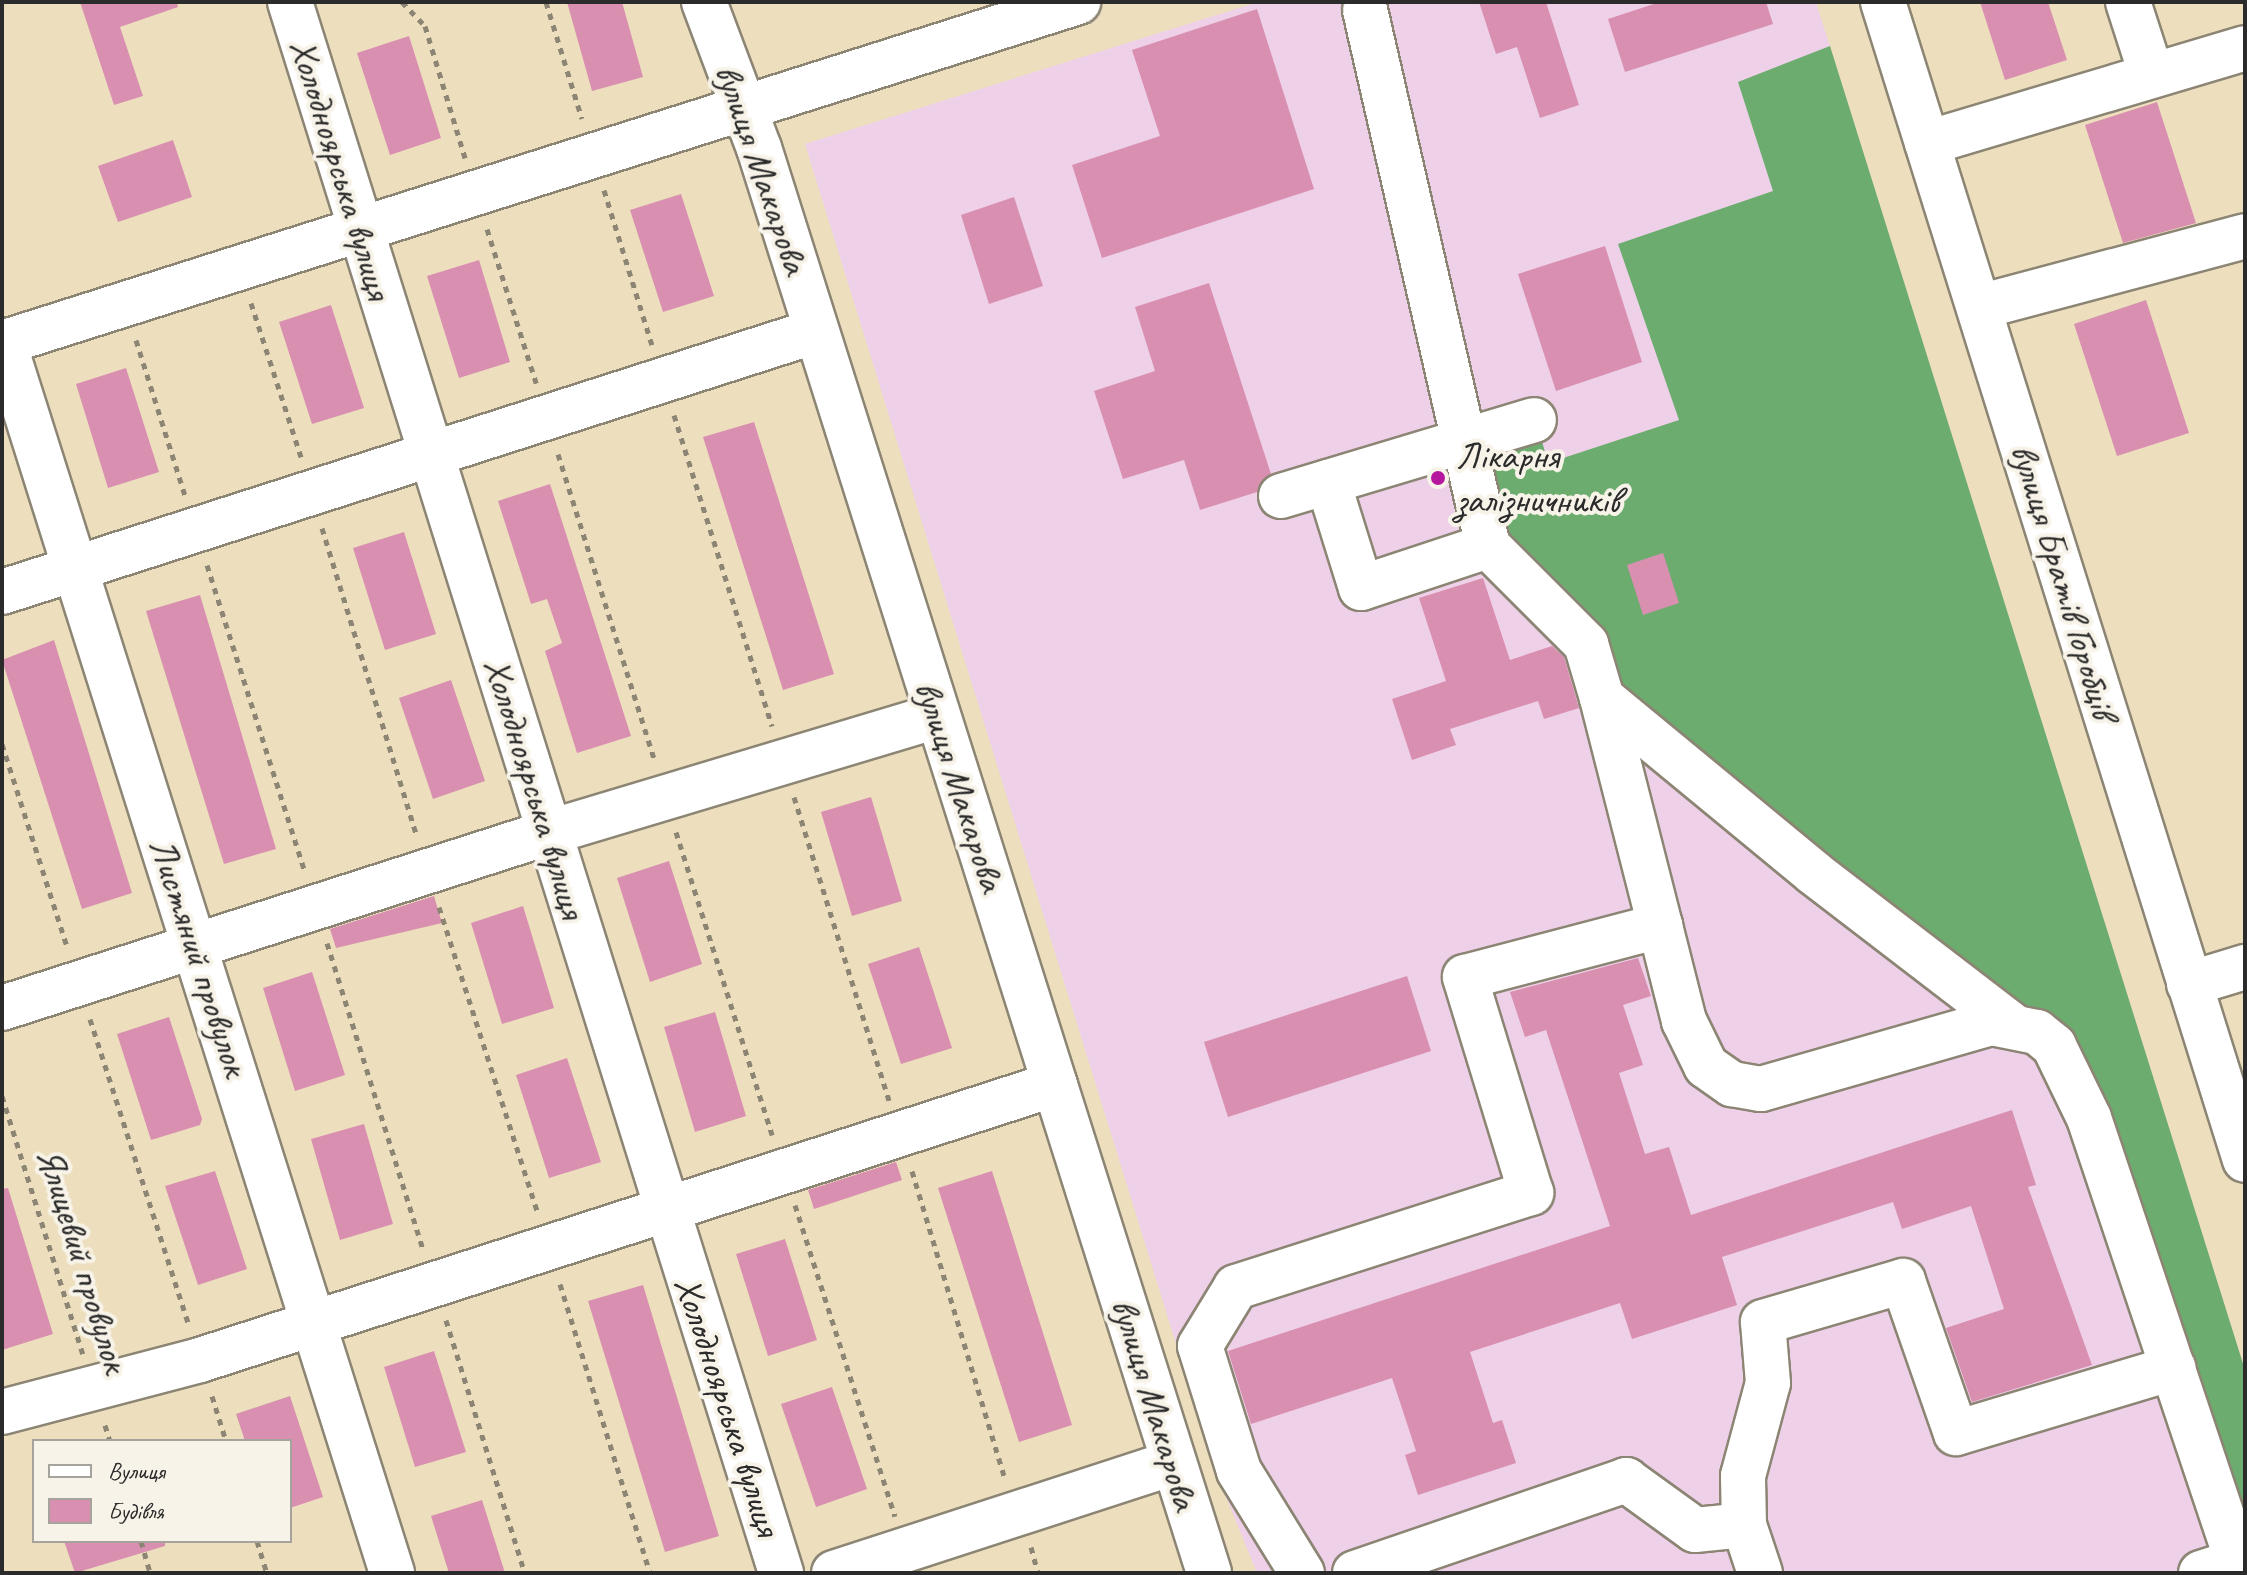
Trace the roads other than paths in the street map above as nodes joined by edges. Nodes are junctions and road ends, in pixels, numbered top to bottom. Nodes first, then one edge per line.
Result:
1 (290, 2) edge
2 (704, 2) edge
3 (1078, 2) edge
4 (1883, 2) edge
5 (2128, 2) edge
6 (1365, 10) dead end
7 (2245, 48) edge
8 (2151, 73) junction
9 (744, 108) junction
10 (1927, 143) junction
11 (358, 227) junction
12 (2245, 236) edge
13 (1979, 307) junction
14 (816, 331) junction
15 (3, 343) edge
16 (1534, 420) dead end
17 (1461, 441) junction
18 (429, 453) junction
19 (1328, 482) junction
20 (1281, 496) dead end
21 (1488, 546) junction
22 (76, 567) junction
23 (2, 592) edge
24 (1602, 698) junction
25 (937, 716) junction
26 (550, 832) junction
27 (1660, 926) junction
28 (195, 944) junction
29 (2245, 967) edge
30 (2189, 984) junction
31 (2, 1008) edge
32 (2011, 1024) junction
33 (1055, 1084) junction
34 (2245, 1160) edge
35 (665, 1209) junction
36 (315, 1323) junction
37 (2173, 1368) junction
38 (2, 1412) edge
39 (1173, 1463) junction
40 (1744, 1525) junction
41 (2228, 1564) edge
42 (392, 1573) edge
43 (781, 1573) edge
44 (834, 1573) edge
45 (1209, 1573) edge
46 (1302, 1573) edge
47 (1355, 1573) edge
48 (1760, 1573) edge

1 - 11 street, Холодноярська вулиця
2 - 9 street, вулиця Макарова
3 - 9 street
4 - 10 street, вулиця Братів Горобців
5 - 8 street
6 - 17 street
7 - 8 street
8 - 10 street
9 - 11 street
9 - 14 street, вулиця Макарова
10 - 13 street, вулиця Братів Горобців
11 - 15 street
11 - 18 street, Холодноярська вулиця
12 - 13 street
13 - 30 street, вулиця Братів Горобців
14 - 18 street
14 - 25 street, вулиця Макарова
15 - 22 street, Листяний провулок
16 - 17 street
17 - 19 street
17 - 21 street
18 - 22 street
18 - 26 street, Холодноярська вулиця
19 - 20 street
19 - 21 street
21 - 24 street
22 - 23 street
22 - 28 street, Листяний провулок
24 - 27 street
24 - 32 street
25 - 26 street
25 - 33 street, вулиця Макарова
26 - 28 street
26 - 35 street, Холодноярська вулиця
27 - 32 street
27 - 46 street
28 - 31 street
28 - 36 street, Листяний провулок
29 - 30 street
30 - 34 street, вулиця Братів Горобців
32 - 37 street
33 - 35 street
33 - 39 street, вулиця Макарова
35 - 36 street
35 - 43 street, Холодноярська вулиця
36 - 38 street
36 - 42 street, Листяний провулок
37 - 40 street
37 - 41 street
39 - 44 street
39 - 45 street, вулиця Макарова
40 - 47 street
40 - 48 street

